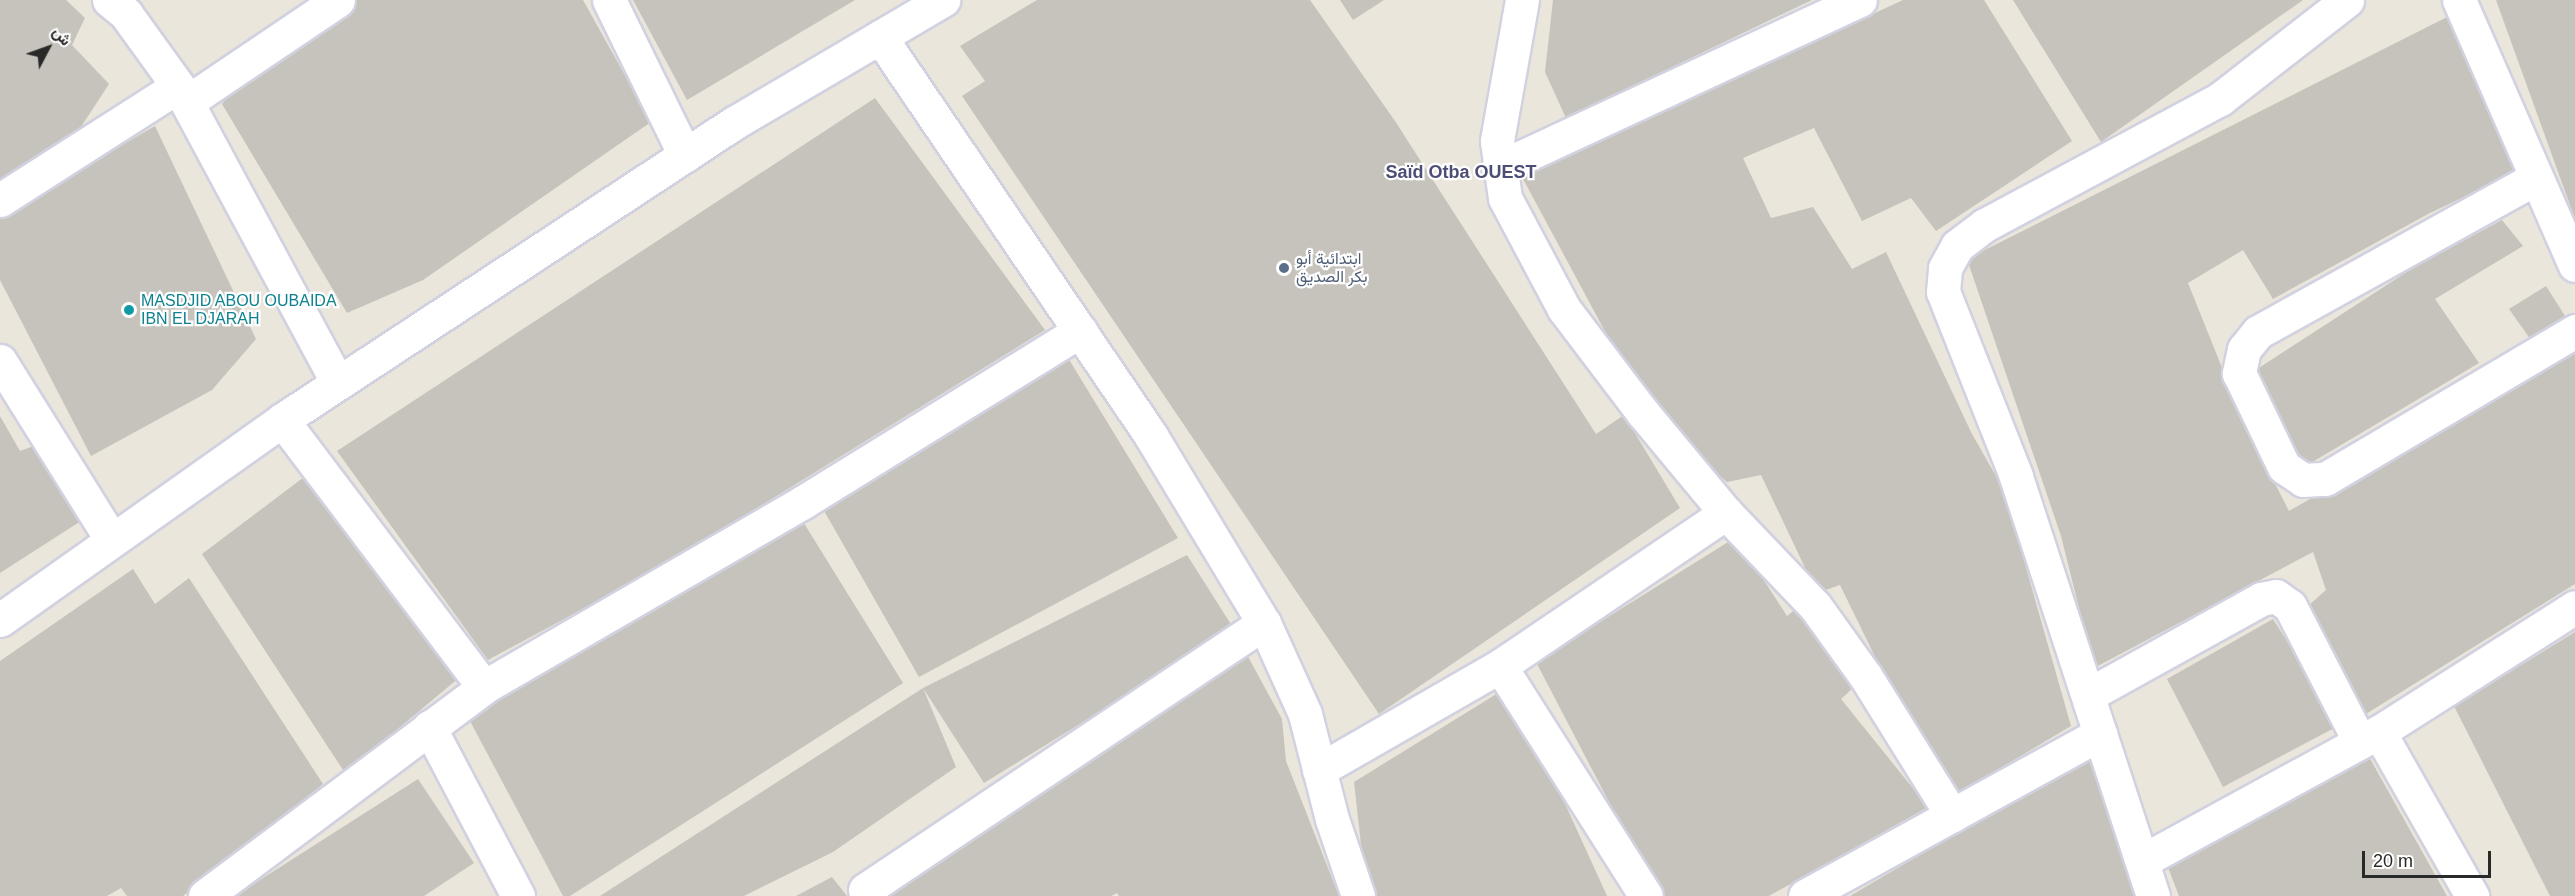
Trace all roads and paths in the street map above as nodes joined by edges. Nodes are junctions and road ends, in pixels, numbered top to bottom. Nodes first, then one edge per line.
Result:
1 (110, 0) edge
2 (338, 0) edge
3 (609, 0) edge
4 (943, 0) edge
5 (1522, 0) edge
6 (1860, 0) edge
7 (2458, 0) edge
8 (2328, 7) edge
9 (880, 37) junction
10 (183, 94) junction
11 (685, 155) junction
12 (1498, 168) junction
13 (2534, 179) junction
14 (0, 200) edge
15 (2575, 265) edge
16 (2575, 331) edge
17 (1080, 332) junction
18 (0, 361) edge
19 (338, 383) junction
20 (282, 420) junction
21 (1726, 513) junction
22 (112, 540) junction
23 (2575, 608) edge
24 (0, 620) edge
25 (1264, 623) junction
26 (1500, 666) junction
27 (484, 687) junction
28 (2088, 695) junction
29 (429, 727) junction
30 (2100, 734) junction
31 (2370, 737) junction
32 (1319, 770) junction
33 (1952, 815) junction
34 (2142, 861) junction
35 (865, 890) dead end
36 (205, 896) edge
37 (518, 896) edge
38 (1358, 896) edge
39 (1646, 896) edge
40 (1805, 896) edge
41 (2153, 896) edge
42 (2472, 896) edge

1 - 10 street
2 - 10 street
3 - 11 street
4 - 9 street
5 - 12 street
6 - 12 street
7 - 13 street
8 - 28 street
9 - 11 street
9 - 17 street
10 - 14 street
10 - 19 street
11 - 19 street
12 - 21 street
13 - 15 street
13 - 16 street
17 - 25 street
17 - 27 street
18 - 22 street
19 - 20 street
20 - 22 street
20 - 27 street
21 - 26 street
21 - 33 street
22 - 24 street
23 - 31 street
25 - 32 street
25 - 35 street
26 - 32 street
26 - 39 street
27 - 29 street
28 - 30 street
28 - 31 street
29 - 36 street
29 - 37 street
30 - 33 street
30 - 34 street
31 - 34 street
31 - 42 street
32 - 38 street
33 - 40 street
34 - 41 street

